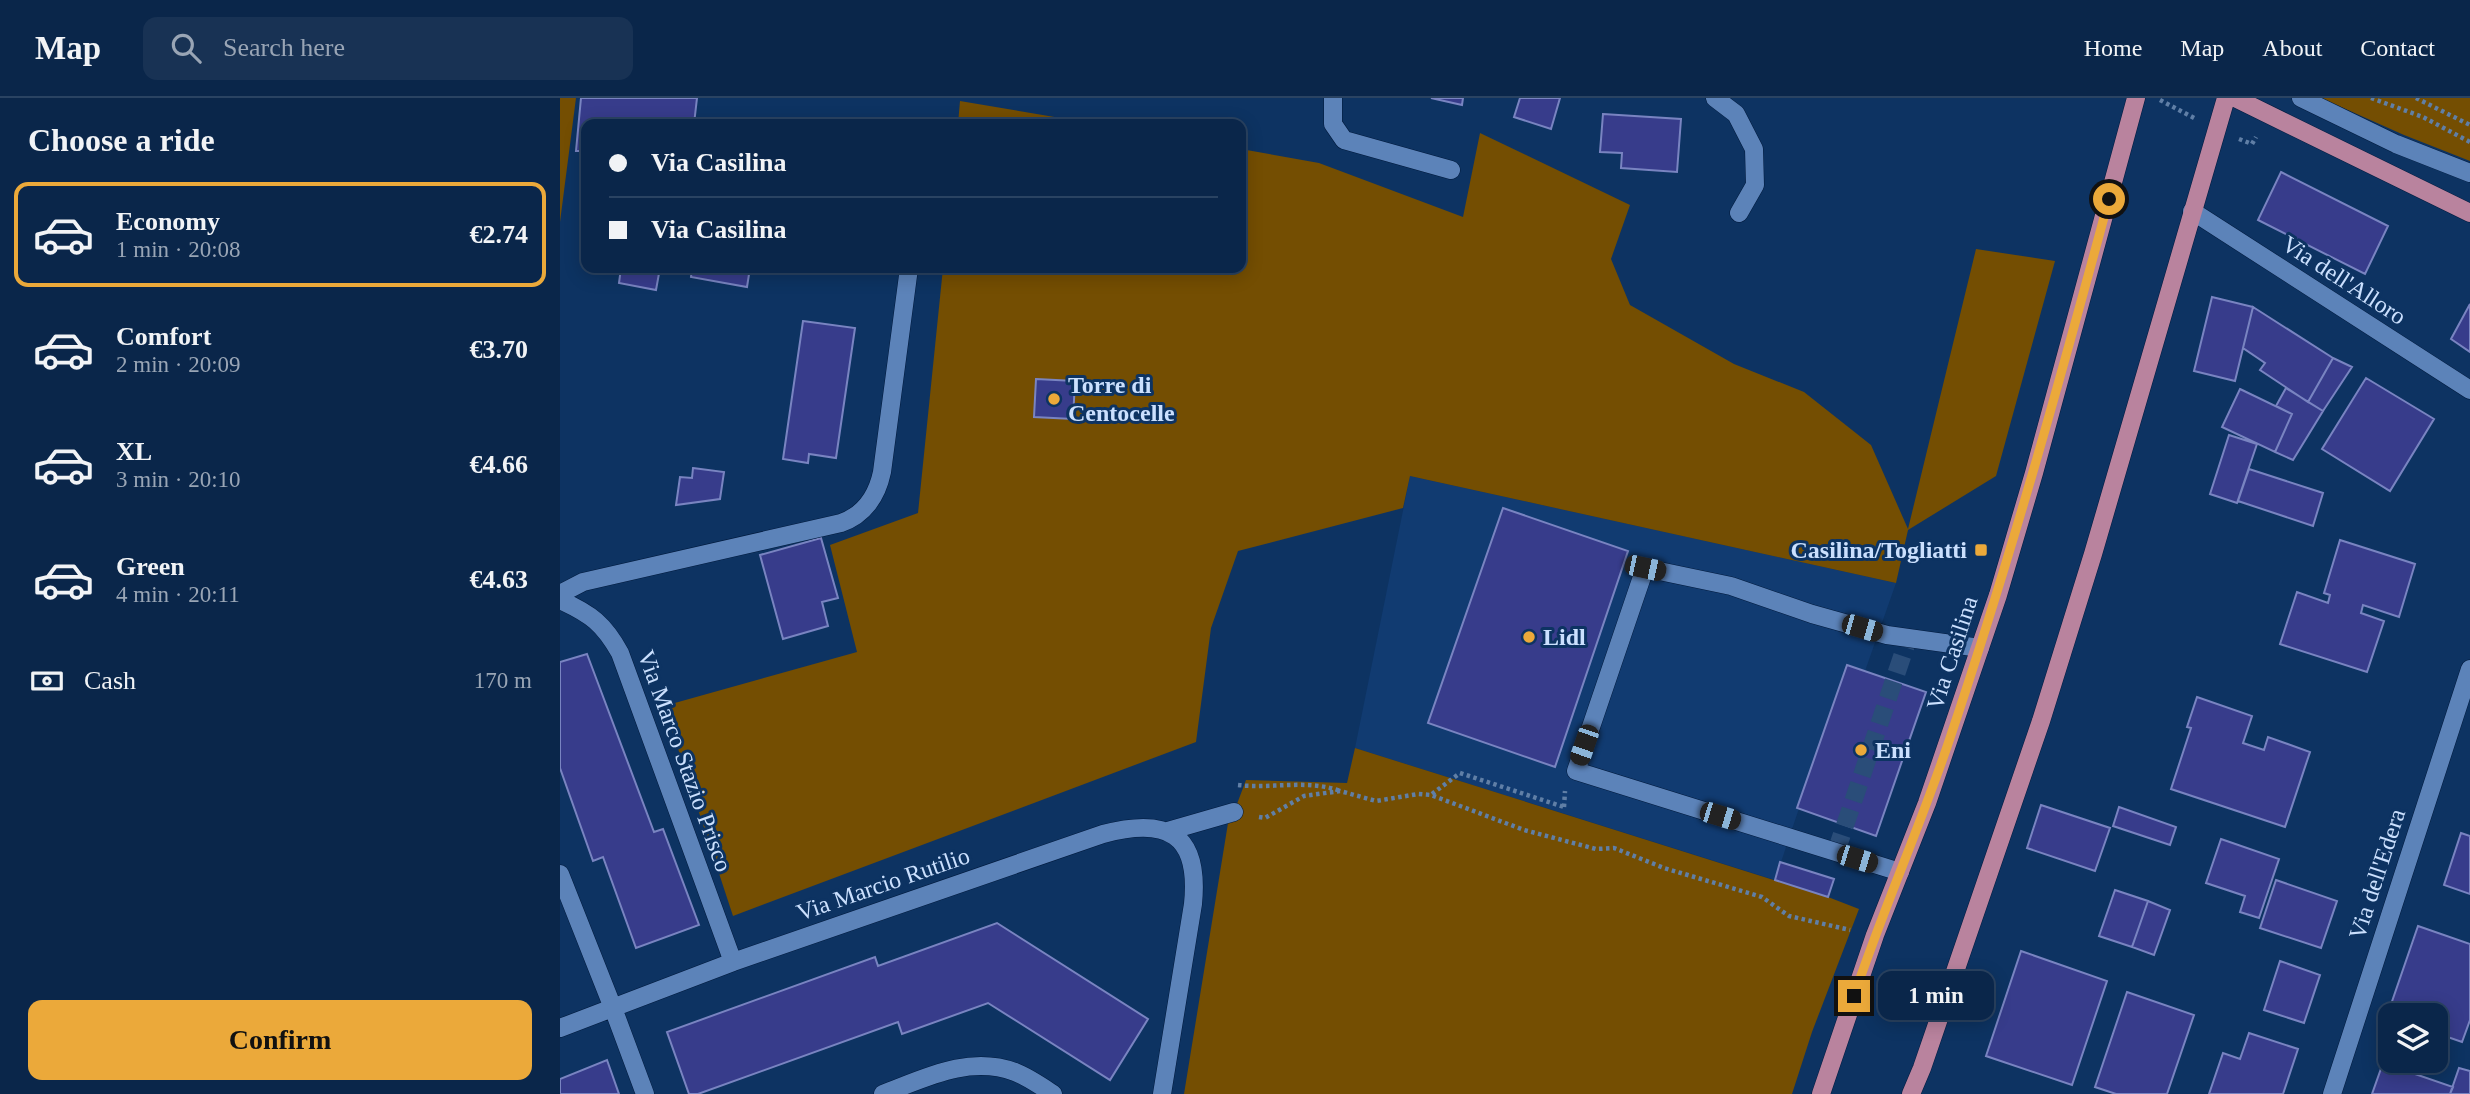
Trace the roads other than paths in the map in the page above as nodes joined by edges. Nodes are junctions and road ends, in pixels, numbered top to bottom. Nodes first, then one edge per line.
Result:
1 (1333, 98) edge
2 (1715, 98) edge
3 (2136, 98) edge
4 (2226, 98) edge
5 (2235, 98) edge
6 (2301, 98) edge
7 (1451, 170) dead end
8 (2470, 173) edge
9 (2192, 211) junction
10 (1739, 213) dead end
11 (2470, 213) edge
12 (908, 273) edge
13 (2470, 390) edge
14 (560, 594) edge
15 (560, 600) edge
16 (1980, 648) junction
17 (2470, 669) edge
18 (1234, 812) road end
19 (1168, 831) junction
20 (1900, 872) junction
21 (560, 874) edge
22 (733, 962) junction
23 (614, 1008) junction
24 (560, 1028) edge
25 (1914, 1090) edge
26 (645, 1094) edge
27 (883, 1094) edge
28 (1053, 1094) edge
29 (1162, 1094) edge
30 (1821, 1094) edge
31 (2332, 1094) edge

1 - 7 street
2 - 10 street
3 - 16 main road, Via Casilina
4 - 9 main road
5 - 11 main road
6 - 8 street
9 - 13 street, Via dell'Alloro
9 - 25 main road
12 - 14 street
15 - 22 street, Via Marco Stazio Prisco
16 - 20 main road, Via Casilina
16 - 20 street
17 - 31 street, Via dell'Edera
18 - 19 street
19 - 22 street, Via Marcio Rutilio
19 - 29 street
20 - 30 main road, Via Casilina
21 - 23 street
22 - 23 street, Via Marcio Rutilio
23 - 24 street, Via Marcio Rutilio
23 - 26 street
27 - 28 street

